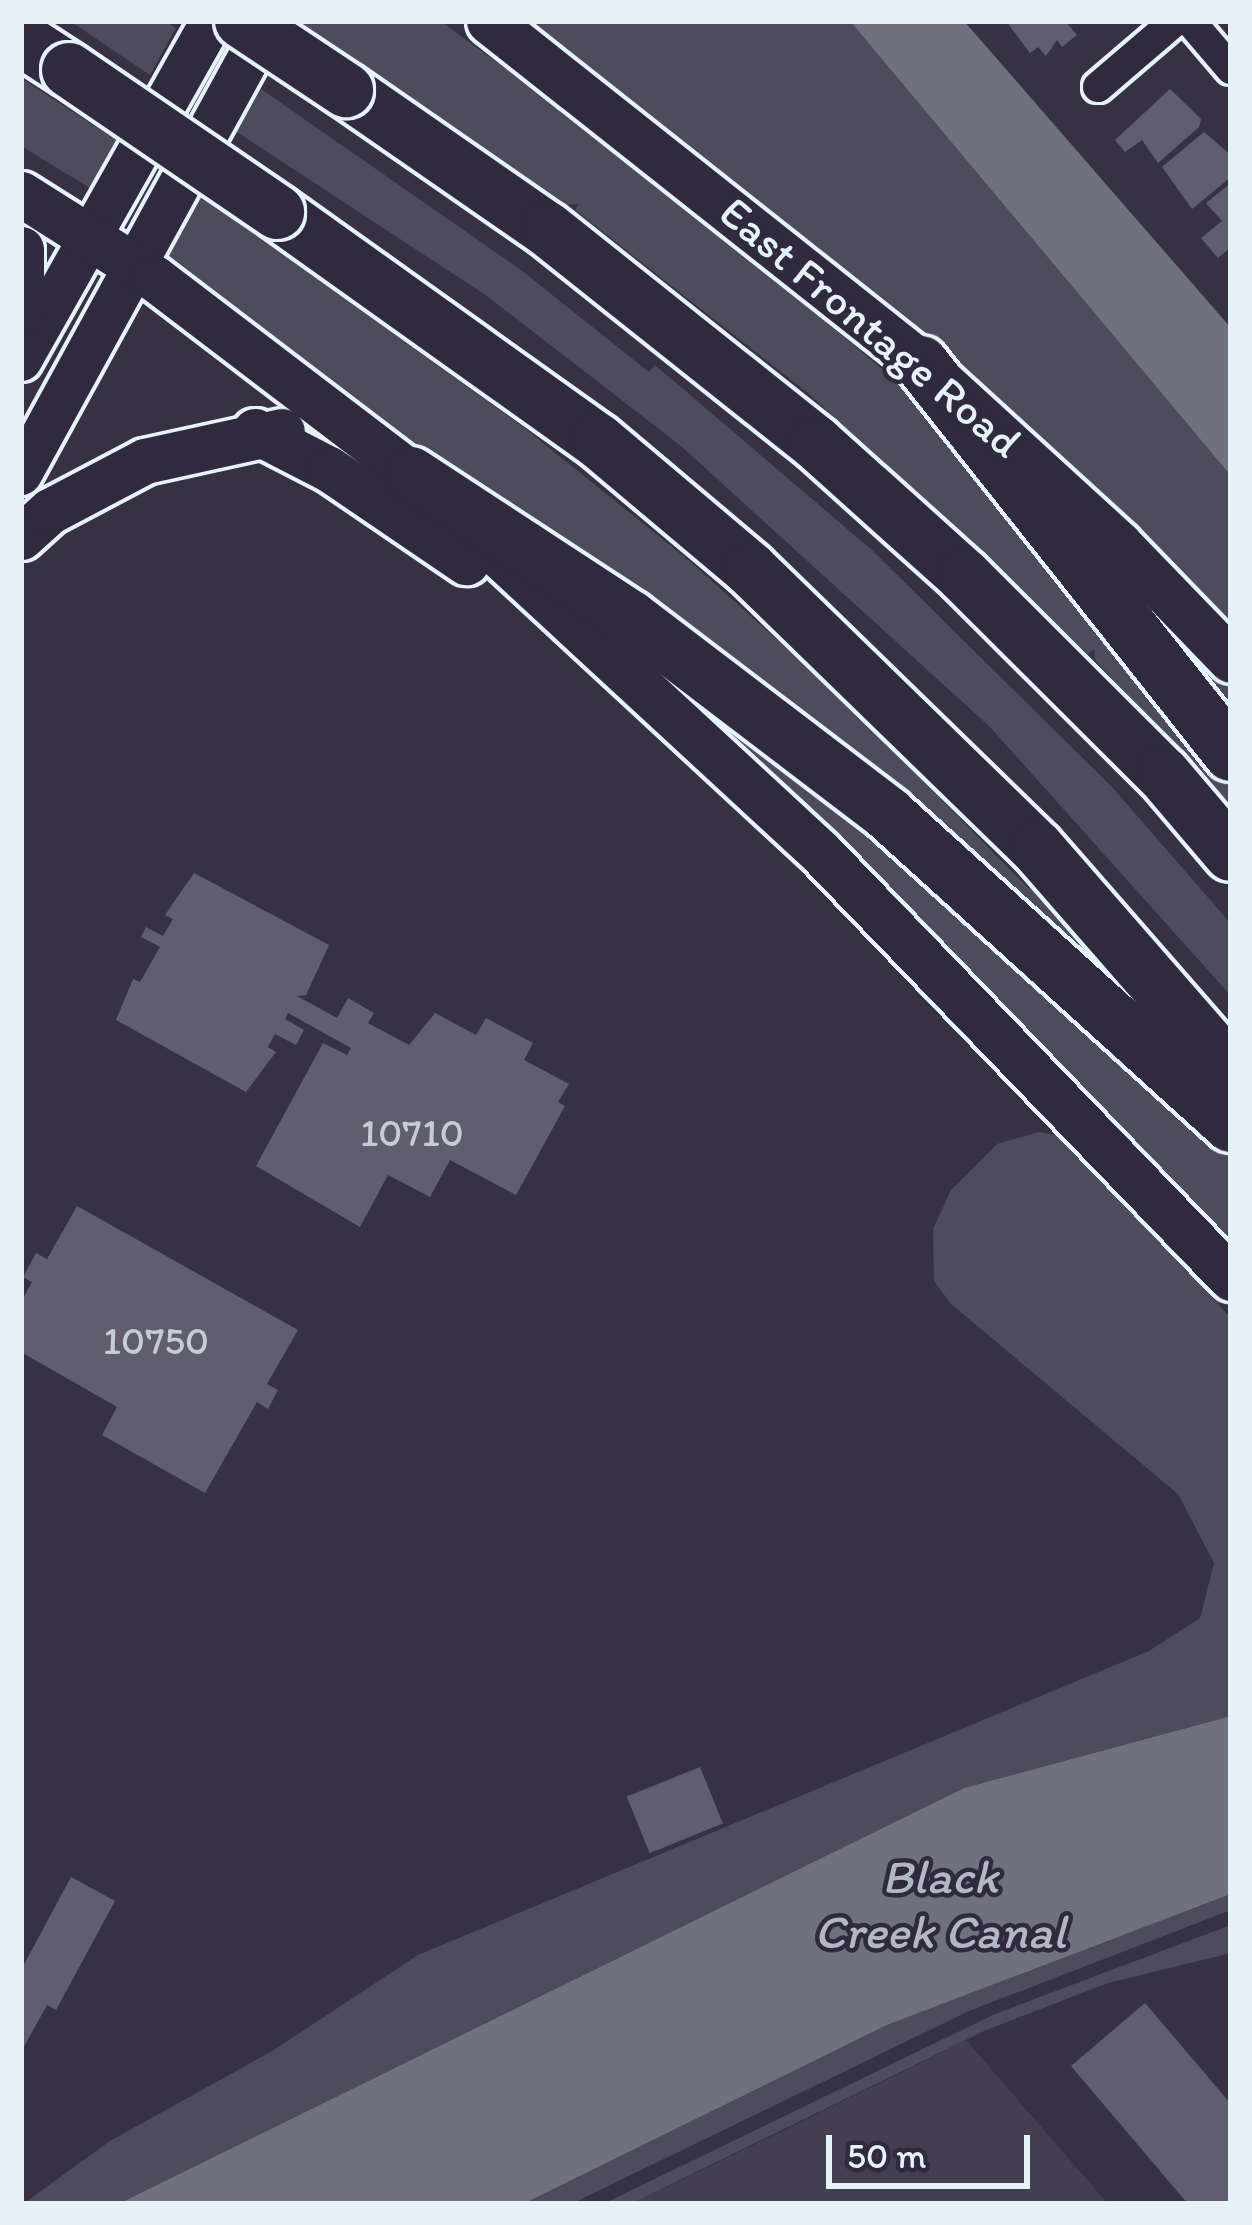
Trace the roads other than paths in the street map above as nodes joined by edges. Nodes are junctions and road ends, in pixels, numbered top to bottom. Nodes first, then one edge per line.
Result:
1 (212, 21) edge
2 (242, 21) edge
3 (269, 21) edge
4 (489, 21) edge
5 (1175, 21) edge
6 (1190, 21) edge
7 (21, 39) edge
8 (1231, 70) edge
9 (1098, 87) dead end
10 (21, 194) edge
11 (92, 239) junction
12 (21, 248) edge
13 (136, 267) junction
14 (21, 312) edge
15 (21, 360) edge
16 (921, 363) junction
17 (351, 429) junction
18 (255, 431) junction
19 (21, 474) edge
20 (411, 474) junction
21 (21, 538) edge
22 (1231, 660) edge
23 (629, 684) junction
24 (1231, 754) edge
25 (1231, 854) edge
26 (1231, 1070) edge
27 (1231, 1125) edge
28 (1231, 1278) edge

1 - 11 main road
2 - 25 highway, bridge
3 - 13 main road
4 - 16 main road, East Frontage Road
5 - 9 street
6 - 8 street
7 - 26 highway, bridge
10 - 11 main road
11 - 13 main road
11 - 15 main road
12 - 14 main road
13 - 17 main road
13 - 19 main road
16 - 22 main road, East Frontage Road
16 - 24 highway
17 - 18 main road
17 - 20 main road
18 - 21 main road
18 - 23 main road
20 - 23 main road
20 - 27 highway
23 - 28 main road

